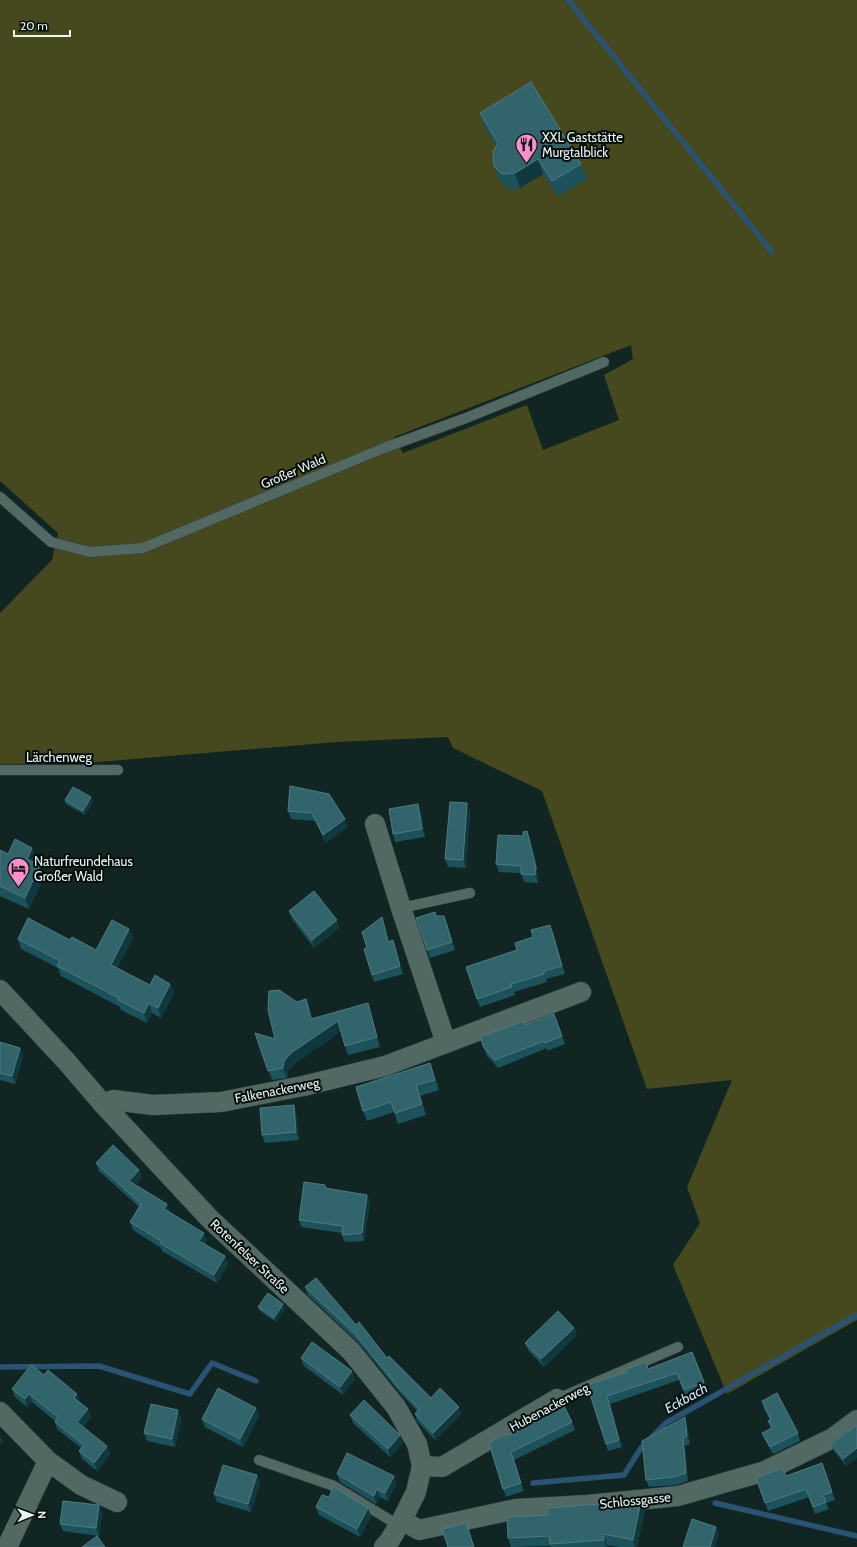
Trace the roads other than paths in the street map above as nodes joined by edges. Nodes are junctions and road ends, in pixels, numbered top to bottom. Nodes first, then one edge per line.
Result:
1 (604, 362) dead end
2 (0, 497) edge
3 (0, 770) edge
4 (118, 770) dead end
5 (375, 824) dead end
6 (470, 893) dead end
7 (401, 908) junction
8 (0, 990) edge
9 (581, 992) dead end
10 (446, 1043) junction
11 (103, 1104) junction
12 (678, 1347) dead end
13 (557, 1399) joint
14 (0, 1412) edge
15 (857, 1420) edge
16 (259, 1460) dead end
17 (48, 1461) junction
18 (422, 1466) junction
19 (117, 1502) dead end
20 (400, 1523) junction
21 (7, 1547) edge
22 (384, 1547) edge

1 - 2 lane, Großer Wald
3 - 4 lane, Lärchenweg
5 - 7 street
6 - 7 lane
7 - 10 street
8 - 11 street, Rotenfelser Straße
9 - 10 street, Falkenackerweg
10 - 11 street, Falkenackerweg
11 - 18 street, Rotenfelser Straße
12 - 13 lane, Hubenackerweg
13 - 18 street, Hubenackerweg
14 - 17 street
15 - 20 street, Schlossgasse
16 - 20 lane
17 - 19 street
17 - 21 street
18 - 20 street, Rotenfelser Straße
20 - 22 street, Rotenfelser Straße

